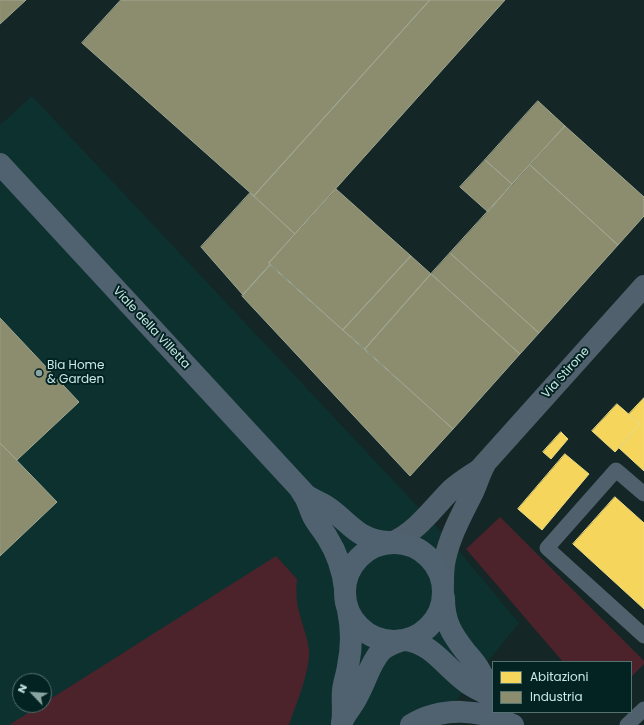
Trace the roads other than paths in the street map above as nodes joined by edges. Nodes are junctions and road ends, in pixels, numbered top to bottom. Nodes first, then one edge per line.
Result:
1 (0, 164) edge
2 (644, 286) edge
3 (488, 460) junction
4 (301, 491) junction
5 (644, 494) edge
6 (390, 542) junction
7 (443, 589) junction
8 (346, 600) junction
9 (644, 636) edge
10 (403, 640) junction
11 (492, 696) edge
12 (492, 697) edge
13 (644, 709) edge
14 (507, 713) edge
15 (342, 724) edge
16 (411, 725) edge
17 (513, 725) edge
18 (518, 725) edge
19 (627, 725) edge

1 - 4 street, Viale della Villetta
2 - 3 street, Via Stirone
3 - 6 street, Via Stirone
3 - 7 street, Via Stirone
4 - 6 street, Viale della Villetta
4 - 8 street, Viale della Villetta
5 - 9 lane
6 - 7 street
6 - 8 street
7 - 10 street
7 - 11 street
8 - 10 street
8 - 15 street, Viale della Villetta
10 - 12 street
10 - 15 street
13 - 19 lane
14 - 18 street
16 - 17 street

